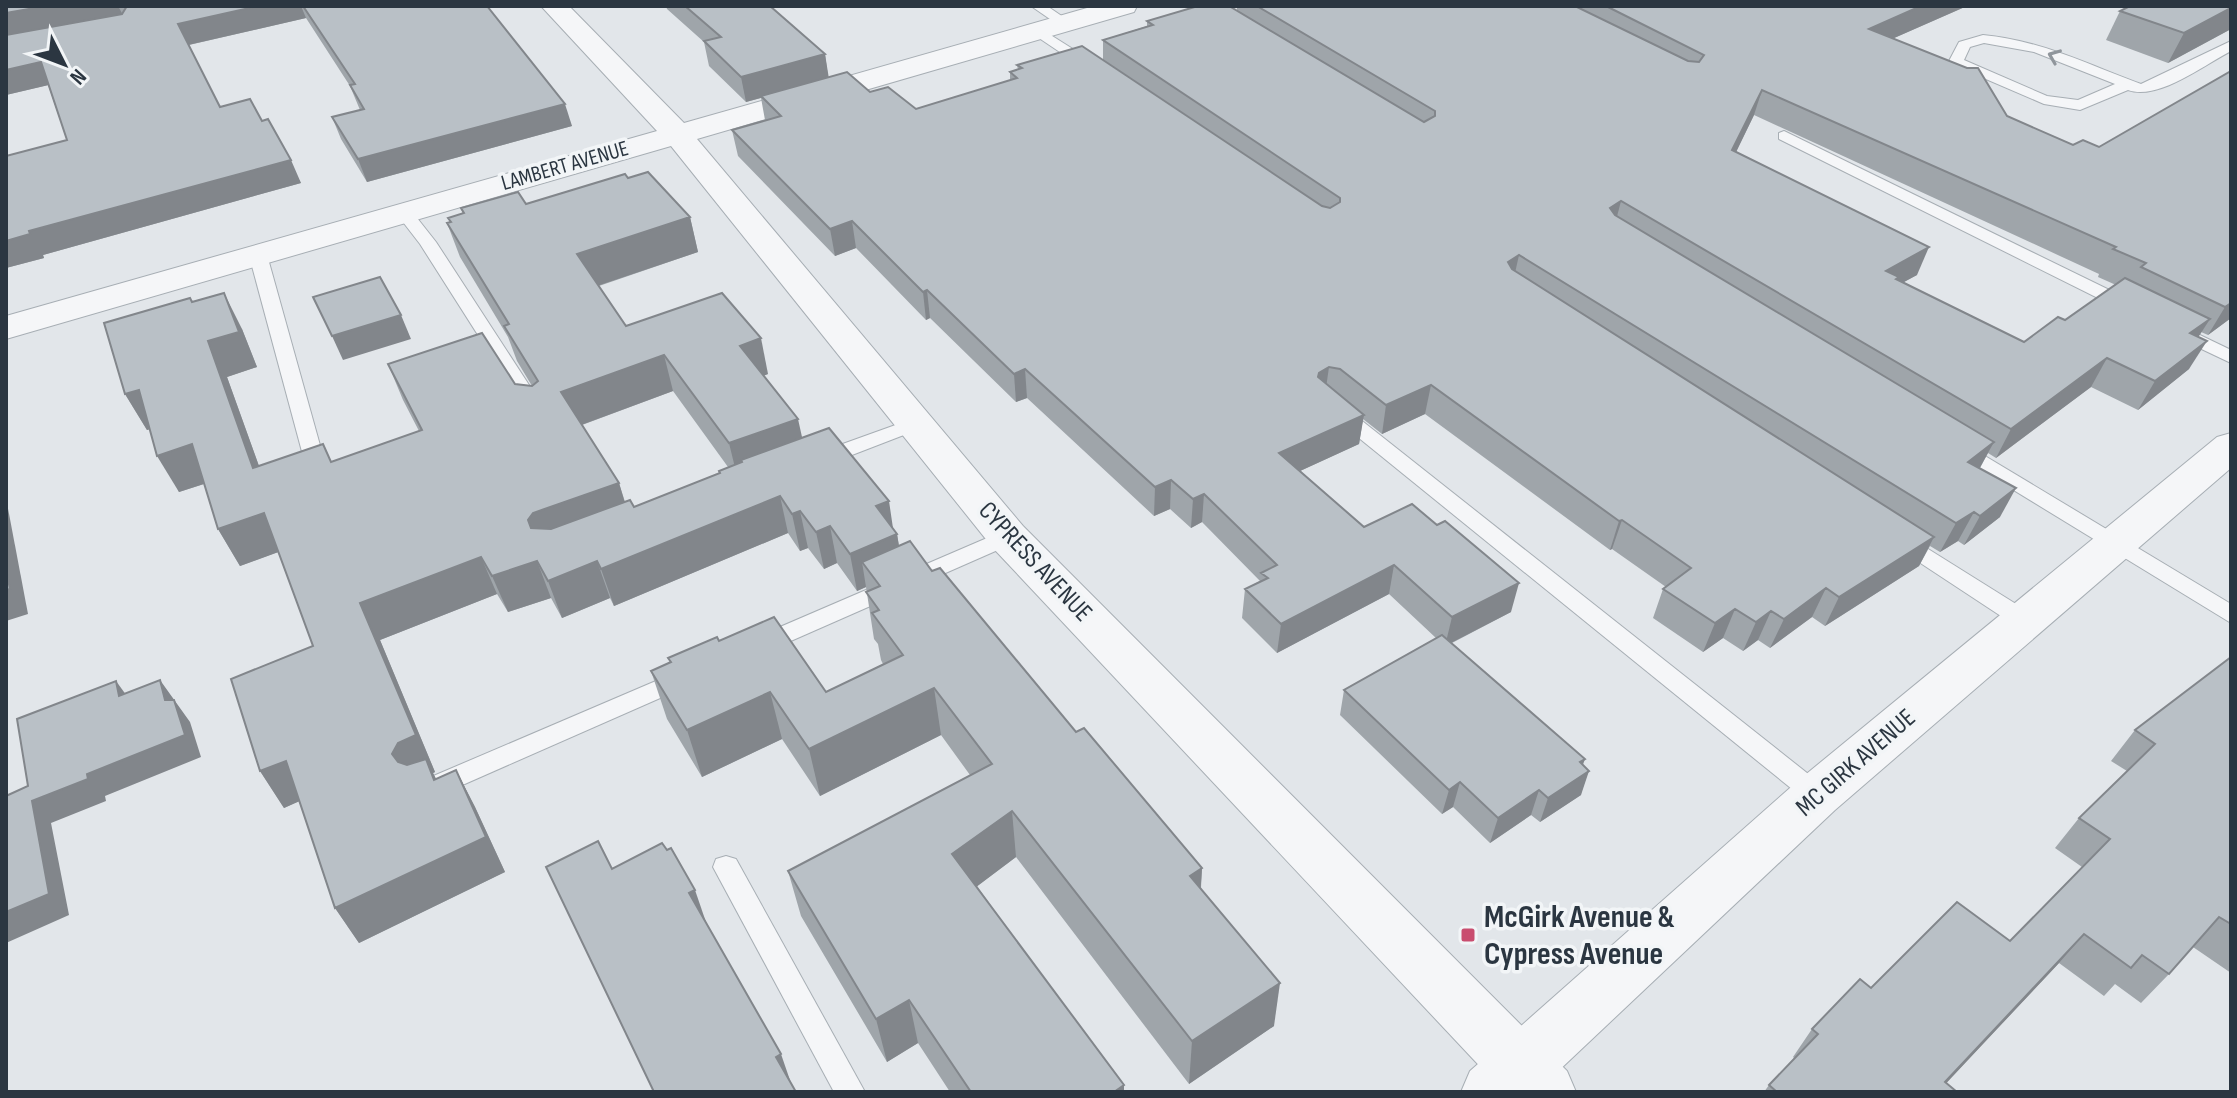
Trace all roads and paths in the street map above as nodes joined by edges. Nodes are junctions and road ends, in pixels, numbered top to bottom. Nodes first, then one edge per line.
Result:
1 (554, 6) edge
2 (1124, 6) edge
3 (1047, 20) edge
4 (2231, 45) edge
5 (1104, 75) edge
6 (2126, 85) junction
7 (677, 134) junction
8 (1784, 136) dead end
9 (404, 213) junction
10 (258, 255) junction
11 (6, 328) edge
12 (2231, 357) edge
13 (1327, 404) edge
14 (538, 415) edge
15 (915, 424) junction
16 (1939, 435) edge
17 (2231, 446) edge
18 (796, 469) edge
19 (319, 475) edge
20 (1890, 533) edge
21 (1008, 537) junction
22 (2115, 543) junction
23 (2231, 615) edge
24 (2024, 620) junction
25 (733, 656) edge
26 (704, 669) edge
27 (428, 789) edge
28 (1817, 795) junction
29 (726, 867) dead end
30 (1520, 1084) edge
31 (850, 1092) edge

1 - 7 street, CYPRESS AVENUE
2 - 3 street, LAMBERT AVENUE
3 - 5 lane
3 - 7 street, LAMBERT AVENUE
4 - 6 lane
6 -> 6 lane
7 - 9 street, LAMBERT AVENUE
7 - 15 street, CYPRESS AVENUE
8 - 12 lane
9 - 10 street, LAMBERT AVENUE
9 - 14 lane
10 - 11 street, LAMBERT AVENUE
10 - 19 lane
13 - 28 lane
15 - 18 lane
15 - 21 street, CYPRESS AVENUE
16 - 22 lane
17 - 22 street, MC GIRK AVENUE
20 - 24 lane
21 - 25 lane
21 - 30 street, CYPRESS AVENUE
22 - 23 lane
22 - 24 street, MC GIRK AVENUE
24 - 28 street, MC GIRK AVENUE
26 - 27 lane
28 - 30 street, MC GIRK AVENUE
29 - 31 lane

